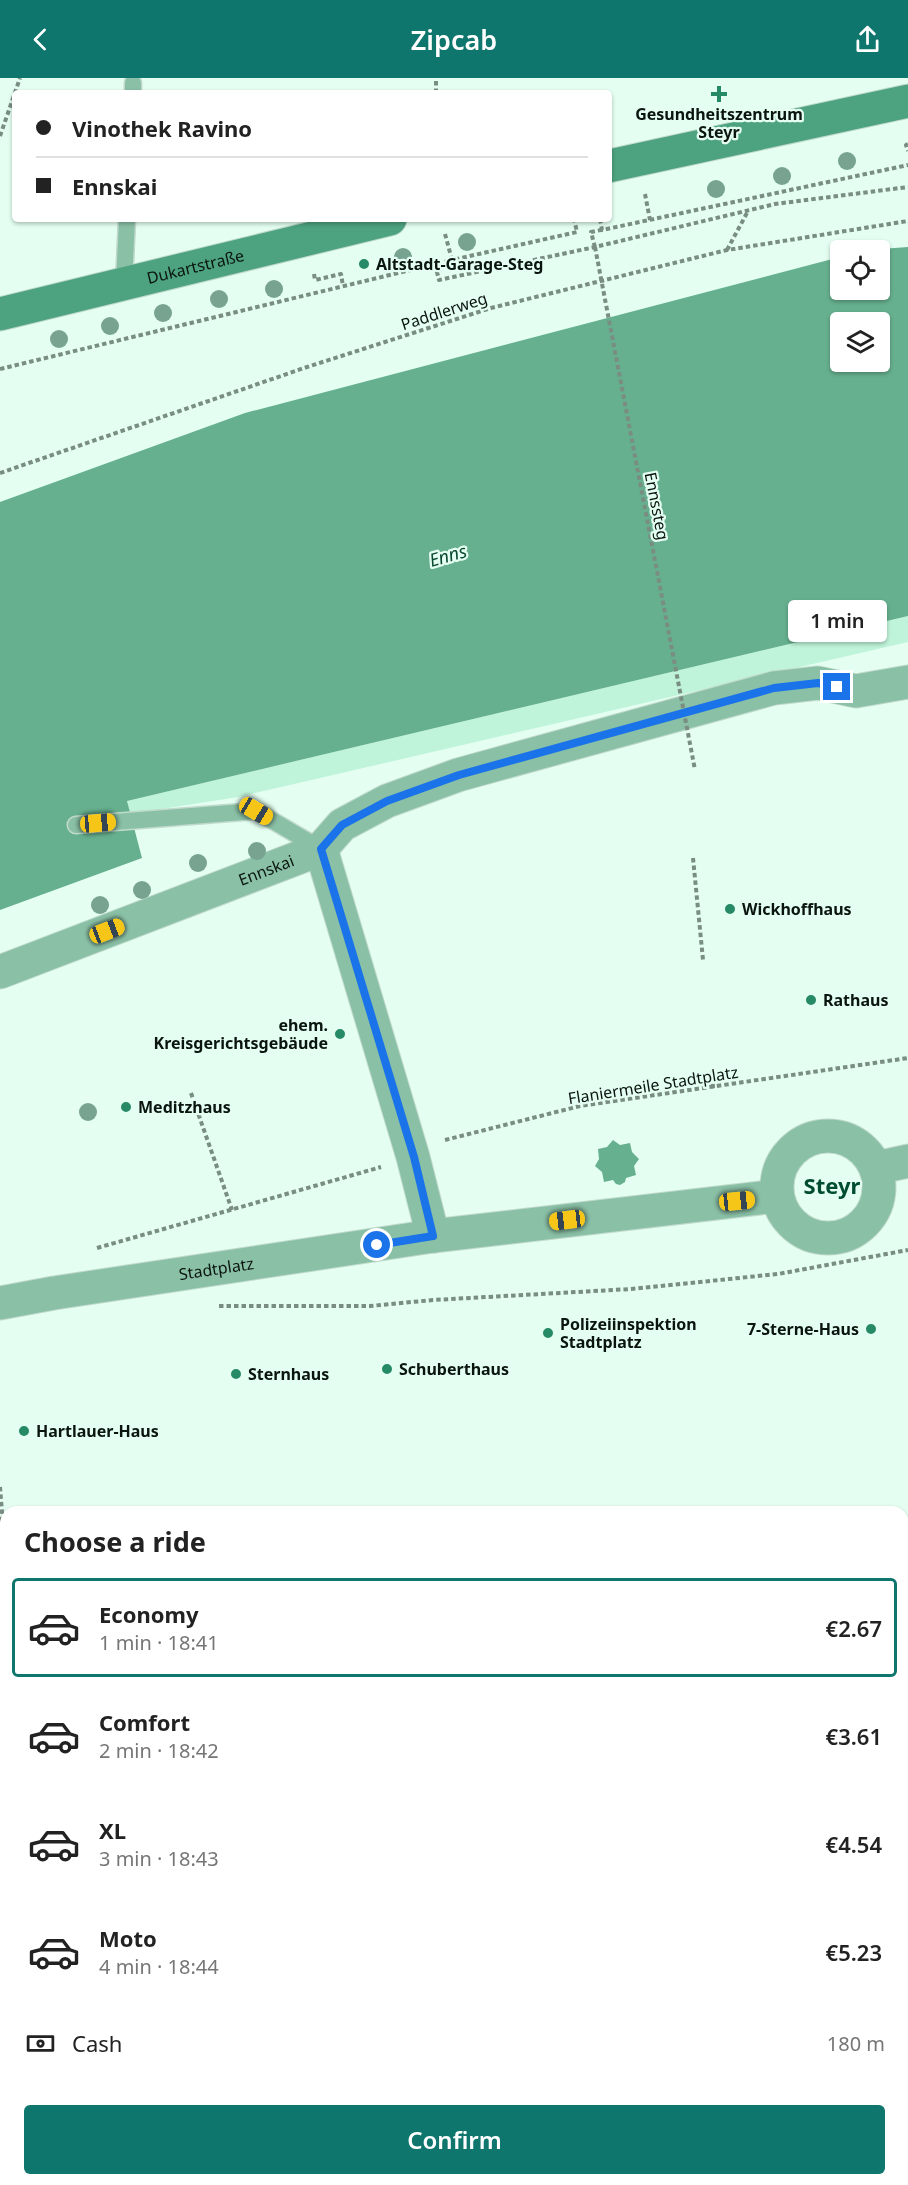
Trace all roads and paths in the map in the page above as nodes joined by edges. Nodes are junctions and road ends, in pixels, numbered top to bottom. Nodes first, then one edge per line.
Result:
1 (12, 101) edge
2 (908, 101) edge
3 (0, 136) edge
4 (908, 144) edge
5 (908, 152) edge
6 (612, 165) edge
7 (908, 165) edge
8 (908, 187) edge
9 (644, 190) dead end
10 (749, 210) junction
11 (650, 220) junction
12 (908, 221) edge
13 (127, 222) edge
14 (377, 222) edge
15 (575, 222) edge
16 (601, 222) edge
17 (602, 230) junction
18 (445, 234) dead end
19 (595, 247) junction
20 (727, 250) junction
21 (452, 260) junction
22 (435, 264) junction
23 (323, 271) dead end
24 (124, 282) junction
25 (343, 286) junction
26 (0, 314) edge
27 (0, 369) edge
28 (0, 473) edge
29 (908, 682) edge
30 (695, 770) dead end
31 (76, 825) dead end
32 (321, 849) junction
33 (693, 858) dead end
34 (703, 960) dead end
35 (0, 972) edge
36 (908, 1058) edge
37 (712, 1069) dead end
38 (713, 1088) junction
39 (191, 1093) dead end
40 (410, 1146) junction
41 (908, 1161) edge
42 (876, 1168) junction
43 (777, 1196) junction
44 (232, 1210) junction
45 (433, 1236) junction
46 (94, 1249) dead end
47 (908, 1250) edge
48 (0, 1303) edge
49 (208, 1307) dead end
50 (0, 1487) edge
51 (2, 1506) edge

1 - 3 path
2 - 6 street
4 - 5 path
7 - 11 path
8 - 10 path
9 - 11 path
10 - 19 path
10 - 20 path
11 - 17 path
12 - 20 path, Paddlerweg
13 - 24 lane
14 - 24 street, Dukartstraße
15 - 21 path
16 - 17 path
17 - 19 path
18 - 21 path
19 - 22 path
19 - 30 path, Ennssteg, bridge
20 - 28 path, Paddlerweg
21 - 22 path
22 - 25 path
23 - 25 path
24 - 26 street, Dukartstraße
25 - 27 path
29 - 32 street, Ennskai
31 - 32 lane
32 - 35 street, Ennskai
32 - 40 street
33 - 34 path
36 - 38 path, Flaniermeile Stadtplatz
37 - 38 path
38 - 40 path, Flaniermeile Stadtplatz
39 - 44 path
40 - 44 path, Flaniermeile Stadtplatz
40 - 45 street
41 - 42 street
42 - 43 street
42 - 43 street
43 - 45 street, Stadtplatz
44 - 46 path, Flaniermeile Stadtplatz
45 - 48 street, Stadtplatz
47 - 49 path
50 - 51 path

